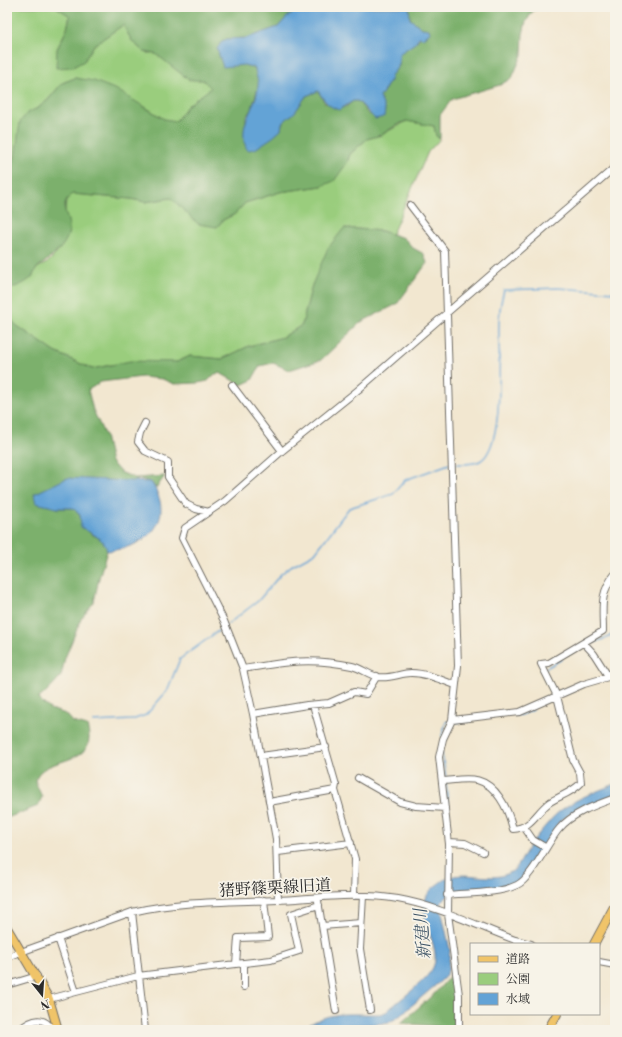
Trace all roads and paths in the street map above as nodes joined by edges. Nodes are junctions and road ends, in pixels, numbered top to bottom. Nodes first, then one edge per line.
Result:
1 (615, 167) edge
2 (410, 205) dead end
3 (447, 312) junction
4 (232, 384) dead end
5 (146, 424) dead end
6 (282, 451) junction
7 (209, 512) junction
8 (615, 574) edge
9 (584, 643) junction
10 (243, 669) junction
11 (615, 675) edge
12 (377, 676) junction
13 (608, 676) junction
14 (455, 685) junction
15 (558, 696) junction
16 (313, 705) junction
17 (254, 714) junction
18 (452, 720) junction
19 (326, 747) junction
20 (261, 756) junction
21 (358, 778) dead end
22 (442, 780) junction
23 (335, 790) junction
24 (615, 798) edge
25 (269, 802) junction
26 (445, 808) junction
27 (524, 827) junction
28 (449, 842) junction
29 (351, 843) junction
30 (545, 847) junction
31 (278, 852) junction
32 (483, 852) dead end
33 (446, 895) junction
34 (354, 896) junction
35 (363, 896) junction
36 (318, 898) junction
37 (264, 900) junction
38 (278, 900) junction
39 (319, 905) junction
40 (615, 905) edge
41 (132, 912) junction
42 (448, 914) junction
43 (361, 923) junction
44 (322, 926) junction
45 (7, 928) edge
46 (58, 938) junction
47 (528, 943) edge
48 (595, 943) edge
49 (20, 951) junction
50 (7, 957) edge
51 (600, 962) edge
52 (244, 963) junction
53 (236, 964) junction
54 (615, 966) edge
55 (37, 976) junction
56 (138, 976) junction
57 (7, 985) edge
58 (244, 987) dead end
59 (76, 992) junction
60 (49, 998) junction
61 (370, 1010) dead end
62 (336, 1011) dead end
63 (556, 1015) edge
64 (49, 1025) dead end
65 (18, 1030) edge
66 (58, 1030) edge
67 (145, 1030) edge
68 (459, 1030) edge
69 (548, 1030) edge

1 - 3 street
2 - 3 street
3 - 6 street
3 - 14 street
4 - 6 street
5 - 7 street
6 - 7 street
7 - 10 street
8 - 9 street
9 - 13 street
9 - 15 street
10 - 12 street
10 - 17 street
11 - 13 street
12 - 14 street
12 - 16 street
13 - 15 street
14 - 18 street
15 - 18 street
15 - 27 street
16 - 17 street
16 - 19 street
17 - 20 street
18 - 22 street
19 - 20 street
19 - 23 street
20 - 25 street
21 - 26 street
22 - 26 street
22 - 27 street
23 - 25 street
23 - 29 street
24 - 30 street
25 - 31 street
26 - 28 street
27 - 30 street
28 - 32 street
28 - 33 street
29 - 31 street
29 - 34 street
30 - 33 street
31 - 38 street
33 - 42 street
34 - 35 street, 猪野篠栗線旧道
34 - 36 street, 猪野篠栗線旧道
35 - 42 street, 猪野篠栗線旧道
35 - 43 street
36 - 38 street, 猪野篠栗線旧道
36 - 39 street
37 - 38 street, 猪野篠栗線旧道
37 - 41 street, 猪野篠栗線旧道
37 - 53 street
39 - 44 street
39 - 52 street
40 - 48 main road
41 - 46 street, 猪野篠栗線旧道
41 - 56 street
42 - 47 street, 猪野篠栗線旧道
42 - 68 street
43 - 44 street
43 - 61 street
44 - 62 street
45 - 49 main road
46 - 49 street, 猪野篠栗線旧道
46 - 59 street
49 - 50 street, 猪野篠栗線旧道
49 - 55 main road
51 - 54 street
52 - 53 street
52 - 58 street
53 - 56 street
55 - 57 street
55 - 60 main road
56 - 59 street
56 - 67 street
59 - 60 street
60 - 66 main road
63 - 69 main road
64 - 65 street

